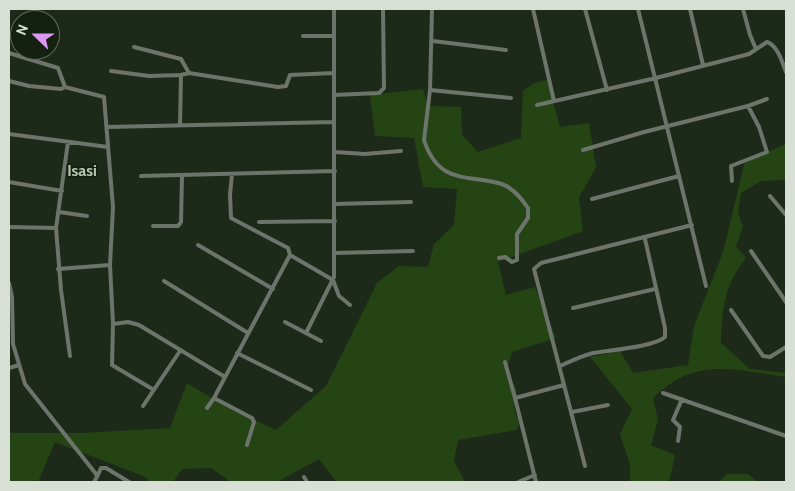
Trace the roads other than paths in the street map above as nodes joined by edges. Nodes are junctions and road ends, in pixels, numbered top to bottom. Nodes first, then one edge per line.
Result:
1 (334, 9) edge
2 (383, 9) edge
3 (432, 9) edge
4 (533, 9) edge
5 (585, 9) edge
6 (638, 9) edge
7 (690, 9) edge
8 (743, 9) edge
9 (303, 36) dead end
10 (333, 36) junction
11 (433, 41) junction
12 (134, 47) dead end
13 (756, 49) junction
14 (506, 50) dead end
15 (9, 54) edge
16 (703, 65) junction
17 (111, 71) dead end
18 (786, 72) edge
19 (189, 73) junction
20 (334, 73) junction
21 (181, 75) junction
22 (656, 78) junction
23 (9, 81) edge
24 (65, 87) junction
25 (430, 90) junction
26 (607, 90) junction
27 (334, 95) junction
28 (511, 98) dead end
29 (767, 99) dead end
30 (554, 101) junction
31 (537, 104) dead end
32 (748, 106) junction
33 (334, 122) junction
34 (180, 125) junction
35 (667, 126) junction
36 (107, 127) junction
37 (9, 134) edge
38 (68, 142) junction
39 (108, 147) junction
40 (583, 150) dead end
41 (401, 151) dead end
42 (335, 152) junction
43 (336, 171) junction
44 (232, 174) junction
45 (141, 176) dead end
46 (182, 176) junction
47 (679, 176) junction
48 (732, 181) dead end
49 (9, 182) edge
50 (62, 191) junction
51 (770, 196) dead end
52 (592, 199) dead end
53 (411, 202) dead end
54 (336, 204) junction
55 (59, 212) junction
56 (786, 215) edge
57 (87, 216) dead end
58 (336, 221) junction
59 (259, 222) dead end
60 (154, 226) dead end
61 (692, 226) junction
62 (9, 227) edge
63 (56, 228) junction
64 (645, 239) junction
65 (198, 245) dead end
66 (413, 251) dead end
67 (751, 251) dead end
68 (335, 253) junction
69 (290, 255) junction
70 (499, 258) dead end
71 (110, 265) junction
72 (58, 269) junction
73 (333, 280) junction
74 (164, 281) dead end
75 (9, 284) edge
76 (706, 286) dead end
77 (272, 289) junction
78 (655, 289) junction
79 (786, 302) edge
80 (350, 306) dead end
81 (573, 308) dead end
82 (730, 310) dead end
83 (285, 322) dead end
84 (113, 324) junction
85 (248, 333) junction
86 (306, 333) junction
87 (321, 341) dead end
88 (11, 344) edge
89 (786, 347) edge
90 (180, 350) junction
91 (237, 353) junction
92 (70, 356) dead end
93 (505, 362) dead end
94 (19, 365) junction
95 (560, 366) junction
96 (9, 368) edge
97 (225, 377) junction
98 (564, 385) junction
99 (154, 390) junction
100 (311, 390) dead end
101 (662, 393) dead end
102 (214, 398) junction
103 (515, 398) junction
104 (682, 399) junction
105 (608, 404) dead end
106 (143, 406) dead end
107 (207, 408) dead end
108 (572, 412) junction
109 (786, 436) edge
110 (678, 442) dead end
111 (247, 445) dead end
112 (585, 466) dead end
113 (535, 475) junction
114 (97, 477) junction
115 (304, 477) dead end
116 (94, 482) edge
117 (129, 482) edge
118 (308, 482) edge
119 (518, 482) edge
120 (536, 482) edge

1 - 10 street
2 - 27 street
3 - 11 street
4 - 30 street
5 - 26 street
6 - 22 street
7 - 16 street
8 - 13 street
9 - 10 street
10 - 20 street
11 - 14 street
11 - 25 street
12 - 19 street
13 - 16 street
13 - 18 street
15 - 24 street
16 - 22 street
17 - 21 street
19 - 20 street
19 - 21 street
20 - 27 street
21 - 34 street
22 - 26 street
22 - 35 street
23 - 24 street
24 - 36 street
25 - 28 street
25 - 70 street
26 - 30 street
27 - 33 street
29 - 32 street
30 - 31 street
32 - 35 street
32 - 48 street
33 - 34 street
33 - 42 street
34 - 36 street
35 - 40 street
35 - 47 street
36 - 39 street
37 - 38 street
38 - 39 street
38 - 50 street
39 - 71 street
41 - 42 street
42 - 43 street
43 - 44 street
43 - 54 street
44 - 46 street
44 - 69 street
45 - 46 street
46 - 60 street
47 - 52 street
47 - 61 street
49 - 50 street
50 - 55 street
51 - 56 street
53 - 54 street
54 - 58 street
55 - 57 street
55 - 63 street
58 - 59 street
58 - 68 street
61 - 64 street
61 - 76 street
62 - 63 street
63 - 72 street
64 - 78 street
64 - 95 street
65 - 77 street
66 - 68 street
67 - 79 street
68 - 73 street
69 - 73 street
69 - 77 street
71 - 72 street
71 - 84 street
72 - 92 street
73 - 80 street
73 - 86 street
74 - 85 street
75 - 88 street
77 - 85 street
78 - 81 street
78 - 95 street
82 - 89 street
83 - 86 street
84 - 90 street
84 - 99 street
85 - 91 street
86 - 87 street
88 - 94 street
90 - 97 street
90 - 99 street
91 - 97 street
91 - 100 street
93 - 103 street
94 - 96 street
94 - 114 street
95 - 98 street
97 - 102 street
98 - 103 street
98 - 108 street
99 - 106 street
101 - 104 street
102 - 107 street
102 - 111 street
103 - 113 street
104 - 109 street
104 - 110 street
105 - 108 street
108 - 112 street
113 - 119 street
113 - 120 street
114 - 116 street
114 - 117 street
115 - 118 street

